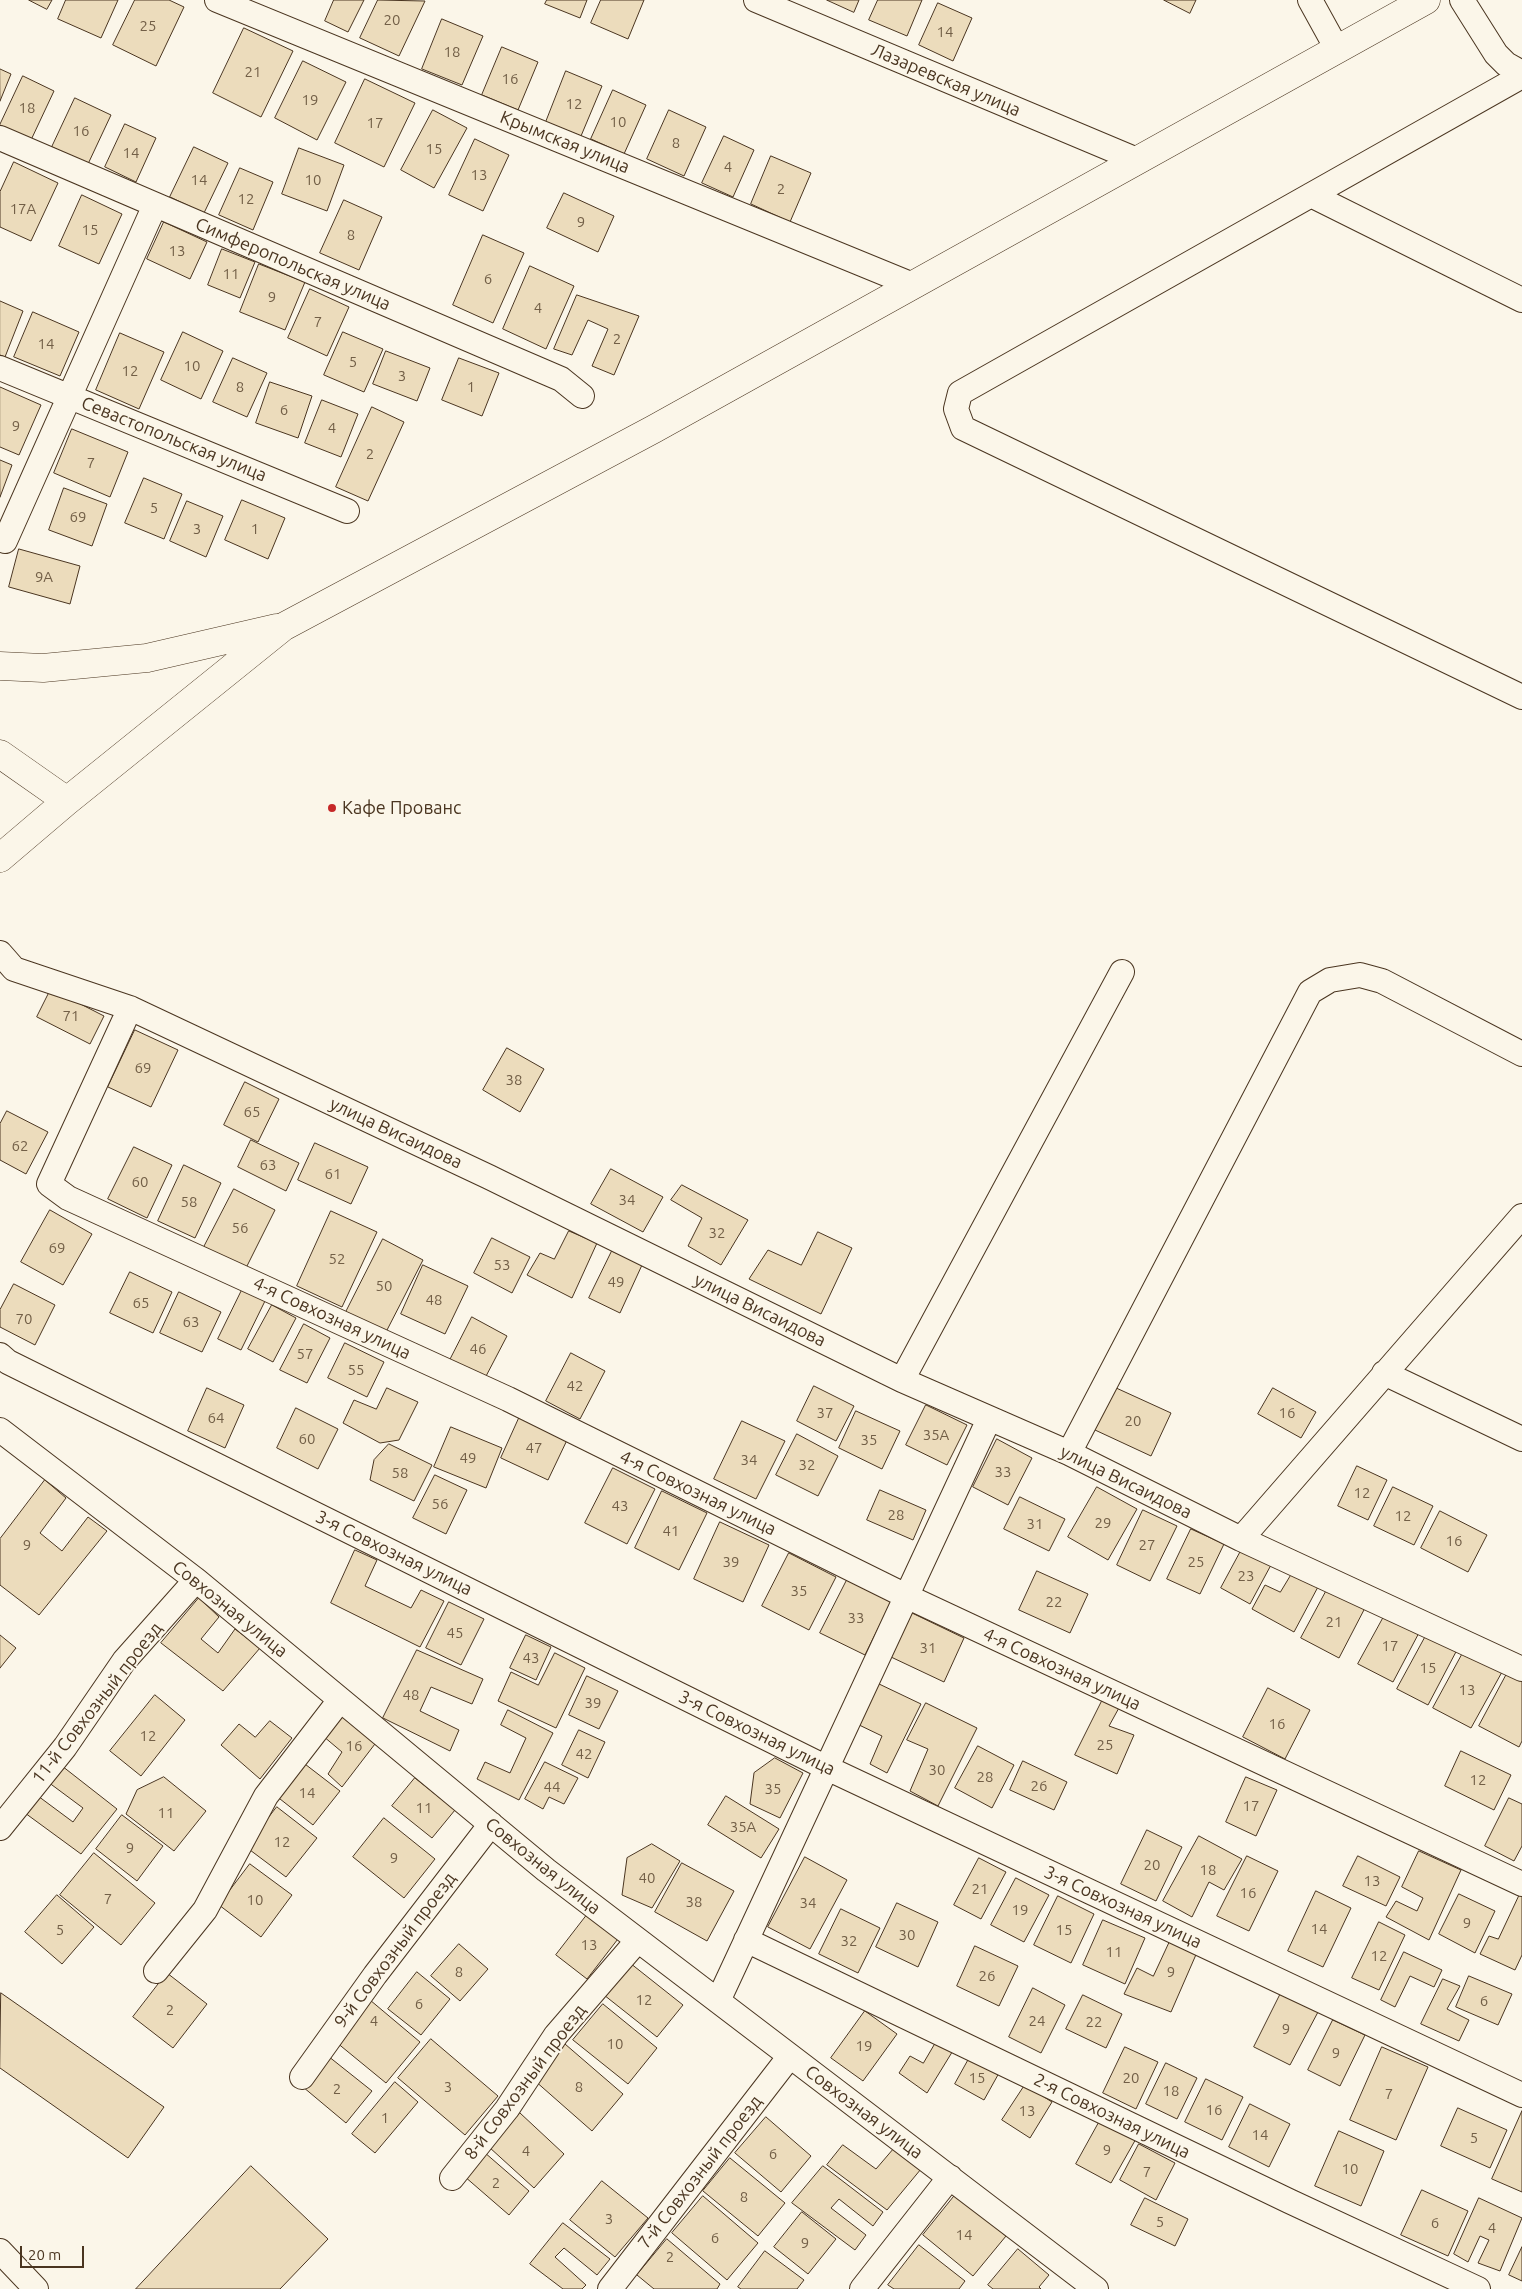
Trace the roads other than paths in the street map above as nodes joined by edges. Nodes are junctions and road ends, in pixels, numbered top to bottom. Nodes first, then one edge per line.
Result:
1 (217, 0) edge
2 (756, 0) edge
3 (1310, 0) edge
4 (1426, 0) edge
5 (1462, 0) edge
6 (1337, 49) junction
7 (1522, 75) edge
8 (0, 138) edge
9 (1137, 160) junction
10 (1311, 195) junction
11 (155, 205) junction
12 (913, 285) junction
13 (1522, 300) edge
14 (0, 368) edge
15 (70, 396) junction
16 (582, 396) dead end
17 (347, 511) dead end
18 (5, 541) dead end
19 (283, 627) junction
20 (0, 666) edge
21 (1522, 697) edge
22 (0, 754) edge
23 (67, 801) junction
24 (0, 858) edge
25 (0, 953) edge
26 (1122, 972) dead end
27 (130, 1008) junction
28 (1522, 1054) edge
29 (1522, 1216) edge
30 (0, 1355) edge
31 (1384, 1373) junction
32 (902, 1380) junction
33 (989, 1419) junction
34 (0, 1430) edge
35 (1522, 1439) edge
36 (1069, 1453) junction
37 (1241, 1538) junction
38 (196, 1580) junction
39 (906, 1596) junction
40 (1522, 1669) edge
41 (340, 1700) junction
42 (827, 1768) junction
43 (491, 1824) junction
44 (0, 1828) edge
45 (1522, 1884) edge
46 (638, 1940) junction
47 (746, 1940) junction
48 (156, 1971) dead end
49 (718, 2001) junction
50 (790, 2056) junction
51 (302, 2077) dead end
52 (1522, 2095) edge
53 (950, 2177) junction
54 (452, 2178) dead end
55 (0, 2251) edge
56 (1094, 2288) edge
57 (36, 2289) edge
58 (610, 2289) edge
59 (862, 2289) edge
60 (1478, 2289) edge

1 - 12 street, Крымская улица
2 - 9 street, Лазаревская улица
3 - 6 street
4 - 6 main road
5 - 7 street
6 - 9 main road
7 - 10 street
8 - 11 street, Симферопольская улица
9 - 12 main road
10 - 13 street
10 - 21 street
11 - 15 street
11 - 16 street, Симферопольская улица
12 - 19 main road
14 - 15 street, Севастопольская улица
15 - 17 street, Севастопольская улица
15 - 18 street
19 - 20 main road
19 - 23 main road
22 - 23 main road
23 - 24 main road
25 - 27 street, улица Висаидова
26 - 32 street
27 - 32 street, улица Висаидова
27 - 39 street, 4-я Совхозная улица
28 - 36 street
29 - 31 street
30 - 42 street, 3-я Совхозная улица
31 - 35 street
31 - 37 street
32 - 33 street, улица Висаидова
33 - 36 street, улица Висаидова
33 - 39 street
34 - 38 street, Совхозная улица
36 - 37 street, улица Висаидова
37 - 40 street, улица Висаидова
38 - 41 street, Совхозная улица
38 - 44 street, 11-й Совхозный проезд
39 - 42 street
39 - 45 street, 4-я Совхозная улица
41 - 43 street, Совхозная улица
41 - 48 street
42 - 47 street
42 - 52 street, 3-я Совхозная улица
43 - 46 street, Совхозная улица
43 - 51 street, 9-й Совхозный проезд
46 - 49 street, Совхозная улица
46 - 54 street, 8-й Совхозный проезд
47 - 49 street
47 - 60 street, 2-я Совхозная улица
49 - 50 street, Совхозная улица
50 - 53 street, Совхозная улица
50 - 58 street, 7-й Совхозный проезд
53 - 56 street, Совхозная улица
53 - 59 street
55 - 57 street

